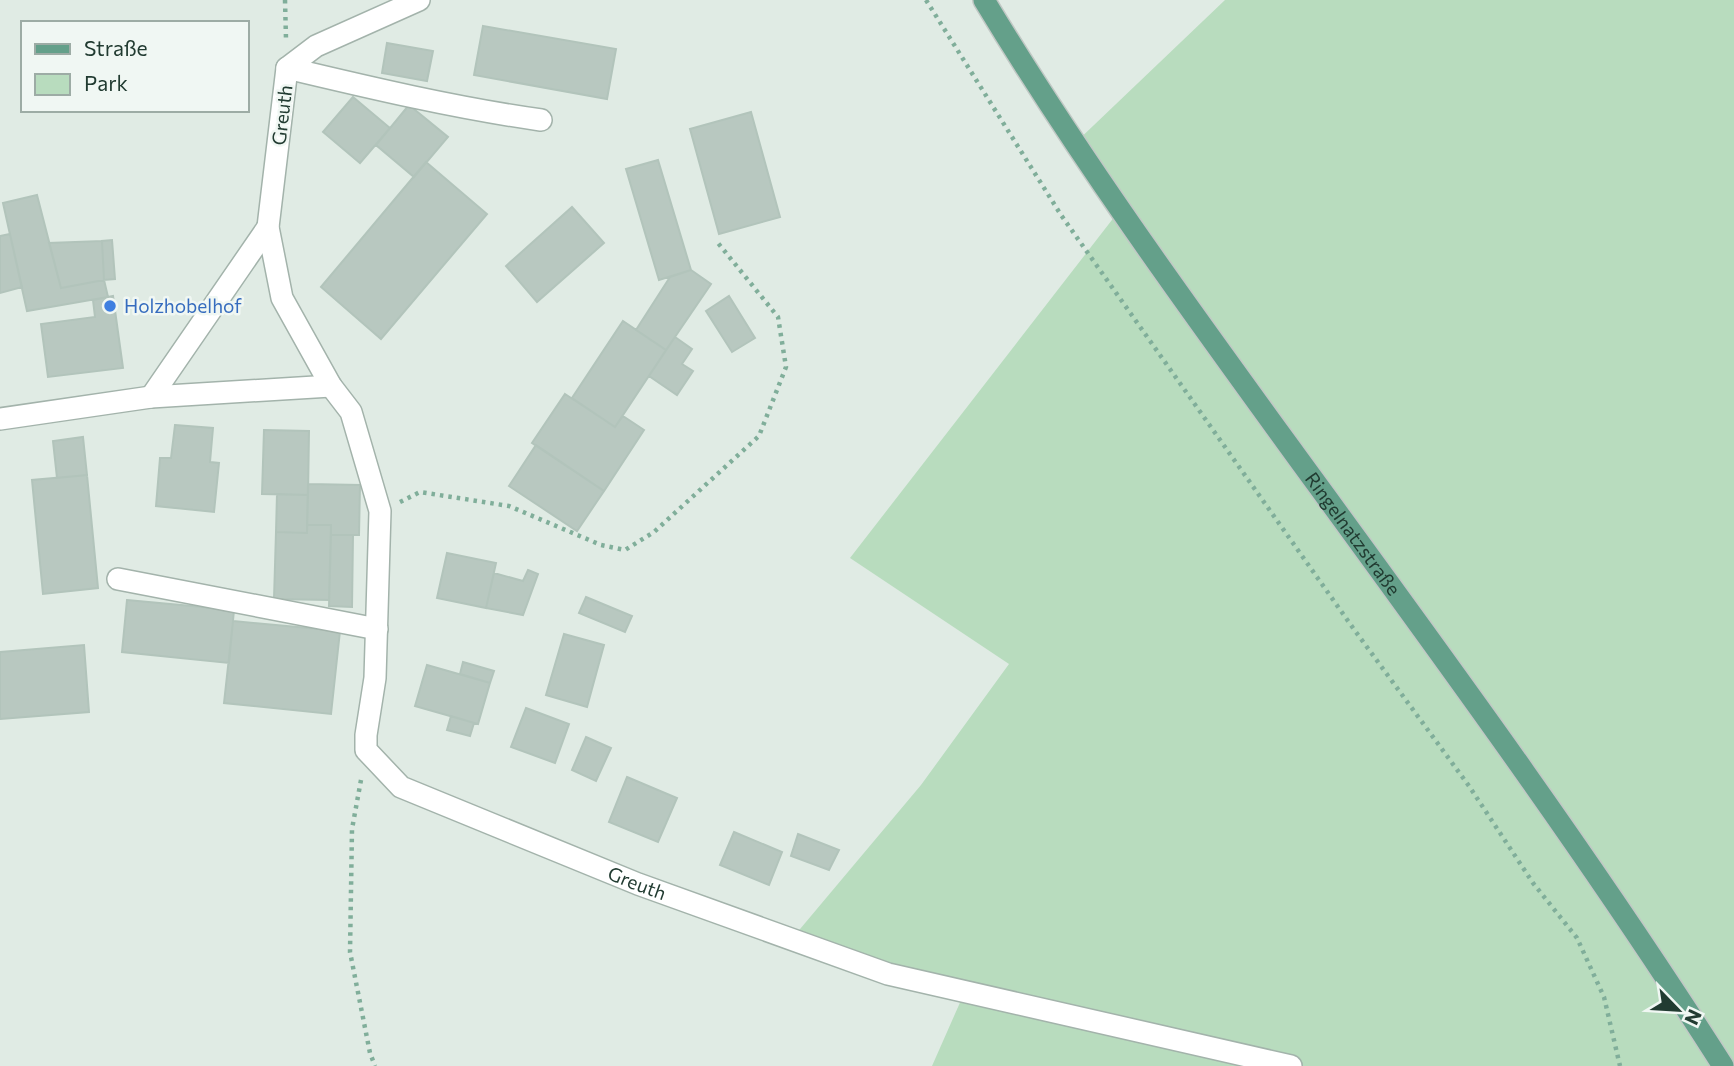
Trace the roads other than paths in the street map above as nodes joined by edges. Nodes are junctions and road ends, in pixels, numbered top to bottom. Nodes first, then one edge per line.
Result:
1 (419, 0) edge
2 (984, 0) edge
3 (287, 68) junction
4 (541, 120) dead end
5 (268, 227) junction
6 (331, 386) junction
7 (151, 397) junction
8 (0, 419) edge
9 (118, 579) dead end
10 (377, 629) junction
11 (1291, 1066) edge
12 (1723, 1066) edge

1 - 3 street, Greuth
2 - 12 main road, Ringelnatzstraße
3 - 4 street
3 - 5 street, Greuth
5 - 6 street, Greuth
5 - 7 street, Greuth
6 - 7 street
6 - 10 street, Greuth
7 - 8 street
9 - 10 street
10 - 11 street, Greuth

